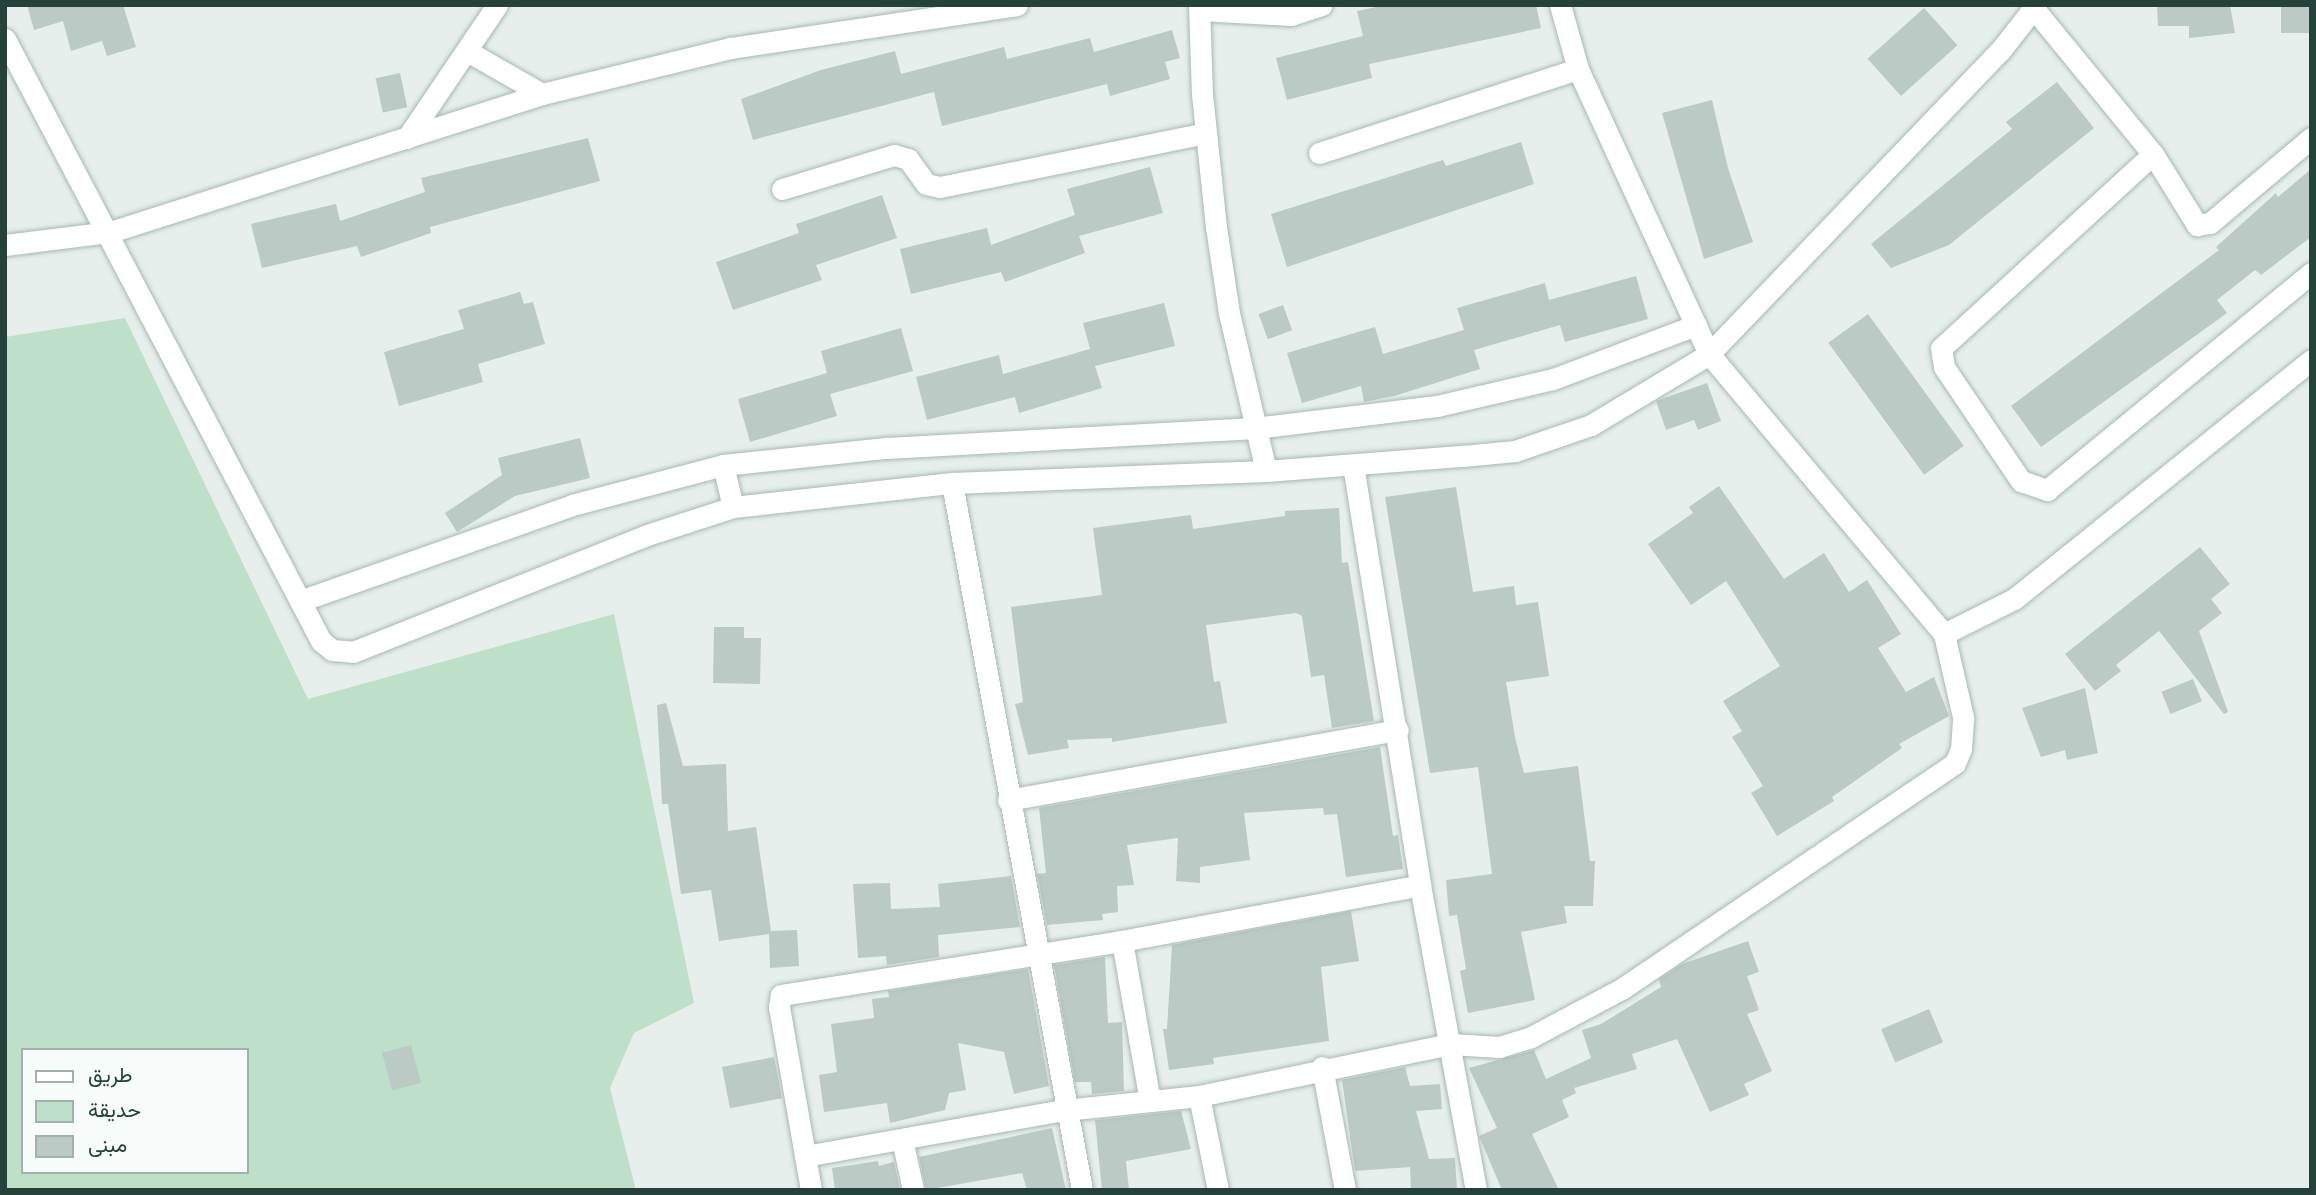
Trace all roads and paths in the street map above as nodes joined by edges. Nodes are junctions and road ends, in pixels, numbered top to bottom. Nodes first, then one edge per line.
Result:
1 (497, 5) edge
2 (1017, 5) edge
3 (1321, 5) edge
4 (1560, 5) edge
5 (1199, 7) edge
6 (2036, 8) edge
7 (5, 39) edge
8 (467, 51) junction
9 (1577, 69) junction
10 (542, 94) junction
11 (1205, 133) junction
12 (407, 138) junction
13 (2311, 138) edge
14 (1319, 153) dead end
15 (2153, 154) junction
16 (782, 189) dead end
17 (110, 232) junction
18 (5, 245) edge
19 (2311, 272) edge
20 (1696, 325) junction
21 (1709, 354) junction
22 (2311, 360) edge
23 (1255, 428) junction
24 (723, 465) junction
25 (1353, 465) junction
26 (1266, 471) junction
27 (952, 483) junction
28 (733, 508) junction
29 (300, 601) junction
30 (1944, 634) junction
31 (1398, 730) junction
32 (1008, 800) junction
33 (1420, 886) junction
34 (1122, 941) junction
35 (1037, 956) junction
36 (1451, 1044) junction
37 (1322, 1067) junction
38 (1199, 1096) junction
39 (1150, 1101) junction
40 (1065, 1110) junction
41 (902, 1139) junction
42 (805, 1156) junction
43 (811, 1190) edge
44 (913, 1190) edge
45 (1082, 1190) edge
46 (1218, 1190) edge
47 (1345, 1190) edge
48 (1476, 1190) edge

1 - 8 street
2 - 10 street
3 - 5 street
4 - 9 street
5 - 11 street
6 - 15 street
6 - 21 street
7 - 17 street
8 - 10 street
8 - 12 street
9 - 14 street
9 - 20 street
10 - 12 street
11 - 16 street
11 - 23 street
12 - 17 street
13 - 15 street
15 - 19 street
17 - 18 street
17 - 29 street
20 - 21 street
20 - 23 street
21 - 25 street
21 - 30 street
22 - 30 street
23 - 24 street
23 - 26 street
24 - 28 street
24 - 29 street
25 - 26 street
25 - 31 street
26 - 27 street
27 - 28 street
27 - 32 street
28 - 29 street
30 - 36 street
31 - 32 street
31 - 33 street
32 - 35 street
33 - 34 street
33 - 36 street
34 - 35 street
34 - 39 street
35 - 40 street
35 - 42 street
36 - 37 street
36 - 48 street
37 - 38 street
37 - 47 street
38 - 39 street
38 - 46 street
39 - 40 street
40 - 41 street
40 - 45 street
41 - 42 street
41 - 44 street
42 - 43 street

